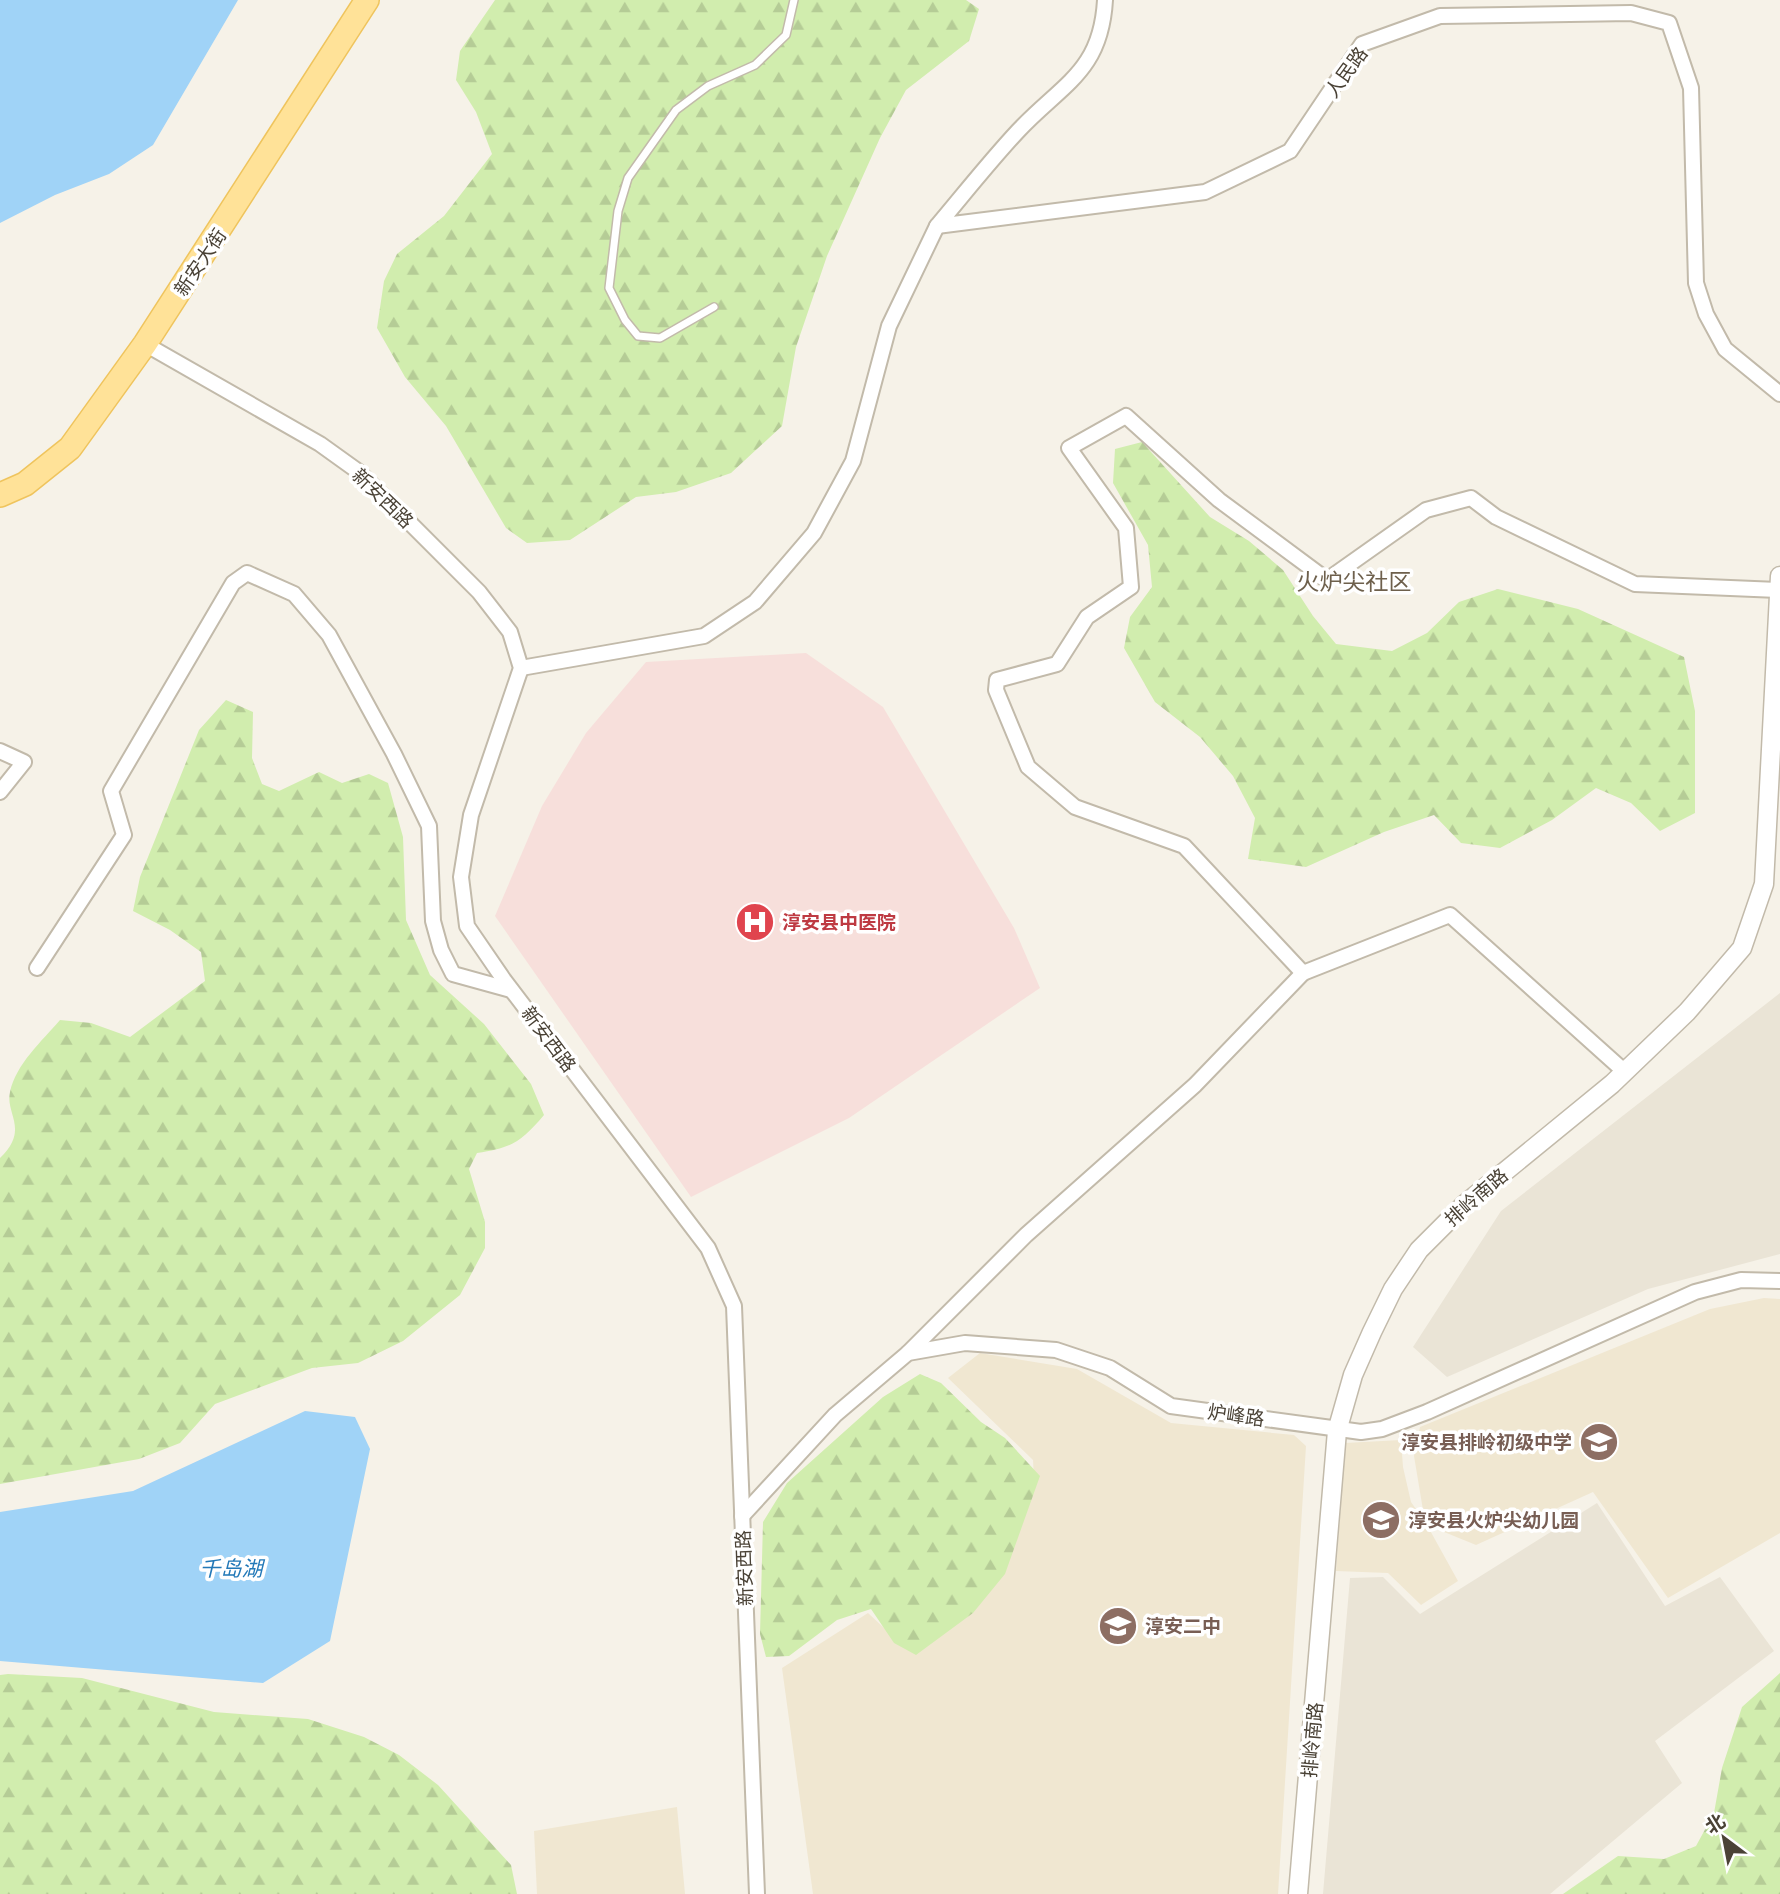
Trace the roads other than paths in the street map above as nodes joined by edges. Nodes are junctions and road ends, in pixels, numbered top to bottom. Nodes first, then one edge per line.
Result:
1 (368, 0) edge
2 (794, 0) edge
3 (1105, 0) edge
4 (937, 226) junction
5 (713, 307) dead end
6 (145, 344) junction
7 (1780, 394) edge
8 (0, 495) edge
9 (1779, 583) edge
10 (521, 668) junction
11 (0, 751) edge
12 (0, 792) edge
13 (37, 968) dead end
14 (1303, 973) junction
15 (511, 990) junction
16 (1625, 1072) junction
17 (1780, 1282) edge
18 (908, 1353) junction
19 (1337, 1431) junction
20 (742, 1516) junction
21 (757, 1894) edge
22 (1298, 1894) edge

1 - 6 main road, 新安大街
2 - 5 lane
3 - 4 street
4 - 7 street, 人民路
4 - 10 street
6 - 8 main road, 新安大街
6 - 10 street, 新安西路
9 - 14 street
9 - 16 street, 排岭南路
10 - 15 street, 新安西路
11 - 12 street
13 - 15 street
14 - 16 street
14 - 18 street
15 - 20 street, 新安西路
16 - 19 street, 排岭南路
17 - 19 street, 炉峰路
18 - 19 street, 炉峰路
18 - 20 street
19 - 22 street, 排岭南路
20 - 21 street, 新安西路

